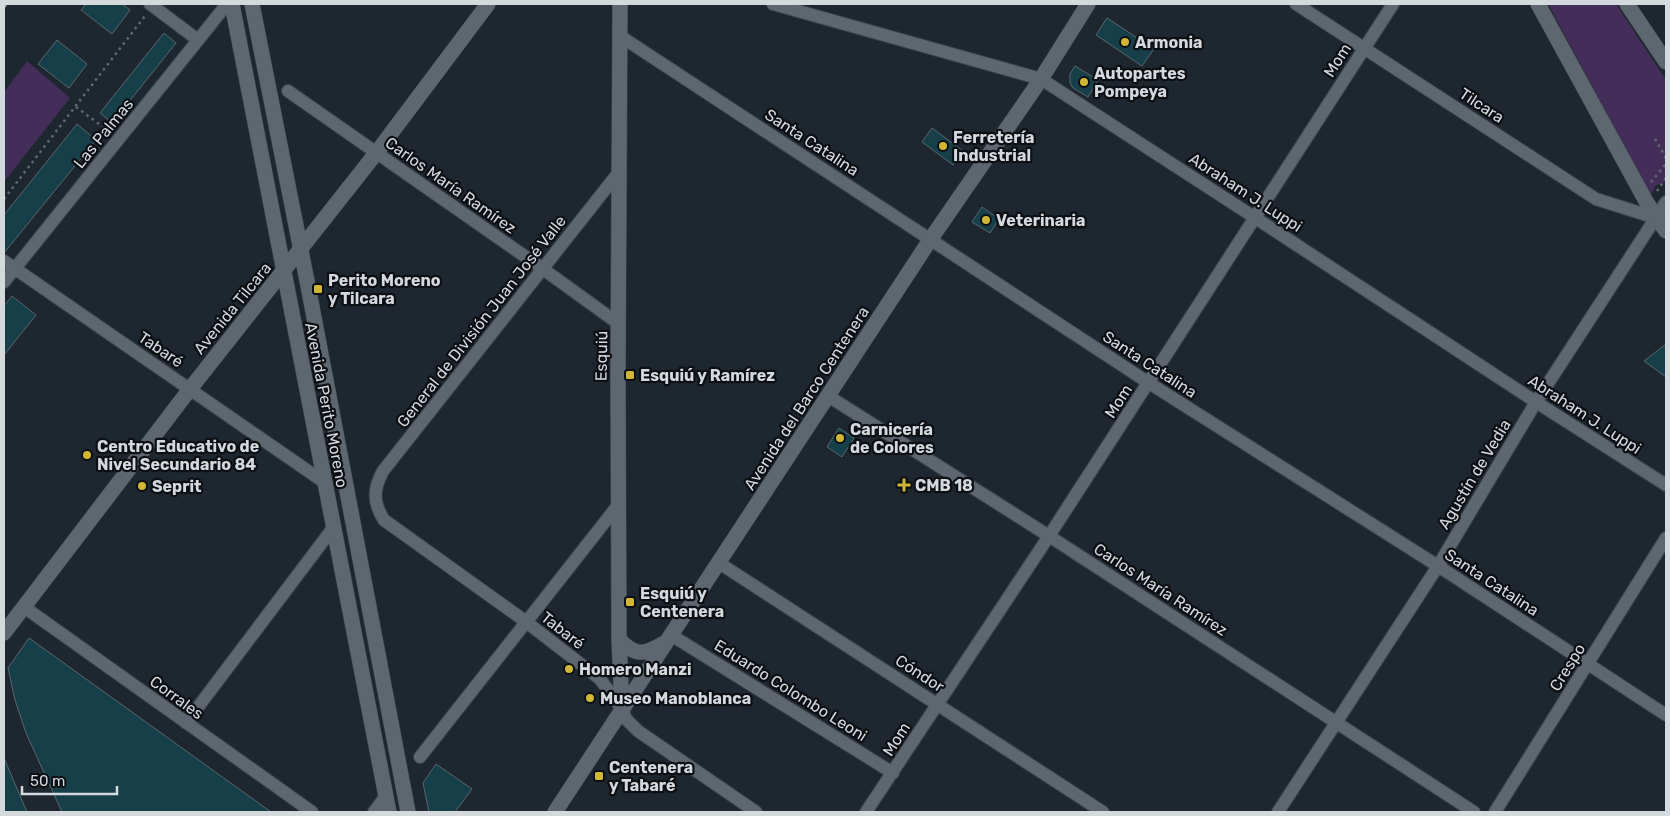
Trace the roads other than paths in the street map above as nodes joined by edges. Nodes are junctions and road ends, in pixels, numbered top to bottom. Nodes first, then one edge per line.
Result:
1 (227, 4) edge
2 (232, 4) edge
3 (252, 4) edge
4 (488, 4) edge
5 (620, 4) edge
6 (773, 4) edge
7 (1088, 4) edge
8 (1296, 4) edge
9 (1392, 4) edge
10 (1538, 4) edge
11 (1627, 4) edge
12 (151, 5) edge
13 (620, 36) junction
14 (198, 40) junction
15 (1364, 47) junction
16 (1666, 62) edge
17 (1041, 79) junction
18 (288, 91) dead end
19 (376, 152) junction
20 (619, 172) junction
21 (1666, 202) edge
22 (1254, 217) junction
23 (1656, 218) junction
24 (1666, 231) edge
25 (930, 240) junction
26 (300, 250) junction
27 (9, 265) edge
28 (543, 269) junction
29 (283, 273) junction
30 (4, 282) edge
31 (619, 324) junction
32 (1149, 383) junction
33 (190, 389) junction
34 (828, 396) junction
35 (1536, 402) junction
36 (324, 482) junction
37 (1666, 485) edge
38 (375, 494) joint
39 (619, 504) junction
40 (333, 528) junction
41 (1049, 536) junction
42 (1666, 538) edge
43 (718, 563) junction
44 (1438, 566) junction
45 (24, 607) junction
46 (525, 621) junction
47 (4, 633) edge
48 (668, 638) junction
49 (619, 639) junction
50 (1588, 664) junction
51 (938, 705) junction
52 (622, 709) junction
53 (1666, 715) edge
54 (186, 723) junction
55 (1337, 723) junction
56 (420, 757) dead end
57 (893, 773) junction
58 (385, 797) junction
59 (312, 812) edge
60 (374, 812) edge
61 (389, 812) edge
62 (408, 812) edge
63 (555, 812) edge
64 (756, 812) edge
65 (866, 812) edge
66 (1103, 812) edge
67 (1278, 812) edge
68 (1474, 812) edge
69 (1495, 812) edge

1 - 14 street, Las Palmas
2 - 29 main road, Avenida Perito Moreno
3 - 26 main road, Avenida Perito Moreno
4 - 19 main road, Avenida Tilcara
5 - 13 main road, Esquiú
6 - 17 street, Abraham J. Luppi
7 - 17 main road, Avenida del Barco Centenera
8 - 15 street, Tilcara
9 - 15 street, Mom
10 - 23 main road
11 - 16 main road
12 - 14 street
13 - 20 main road, Esquiú
13 - 25 street, Santa Catalina
14 - 27 street, Las Palmas
15 - 22 street, Mom
15 - 23 street, Tilcara
17 - 22 street, Abraham J. Luppi
17 - 25 main road, Avenida del Barco Centenera
18 - 19 street, Carlos María Ramírez
19 - 26 main road, Avenida Tilcara
19 - 28 street, Carlos María Ramírez
20 - 28 street, General de División Juan José Valle
20 - 31 main road, Esquiú
21 - 23 street, Agustín de Vedia
22 - 32 street, Mom
22 - 35 street, Abraham J. Luppi
23 - 24 main road
23 - 35 street, Agustín de Vedia
25 - 32 street, Santa Catalina
25 - 34 main road, Avenida del Barco Centenera
26 - 29 main road, Avenida Tilcara
26 - 62 main road, Avenida Perito Moreno
27 - 30 street, Las Palmas
27 - 33 street, Tabaré
28 - 31 street, Carlos María Ramírez
28 - 38 street, General de División Juan José Valle
29 - 33 main road, Avenida Tilcara
29 - 36 main road, Avenida Perito Moreno
31 - 39 main road, Esquiú
32 - 41 street, Mom
32 - 44 street, Santa Catalina
33 - 36 street, Tabaré
33 - 45 main road, Avenida Tilcara
34 - 41 street, Carlos María Ramírez
34 - 43 main road, Avenida del Barco Centenera
35 - 37 street, Abraham J. Luppi
35 - 44 street, Agustín de Vedia
36 - 40 main road, Avenida Perito Moreno
38 - 46 street, Tabaré
39 - 46 street
39 - 49 main road, Esquiú
40 - 54 street
40 - 58 main road, Avenida Perito Moreno
41 - 51 street, Mom
41 - 55 street, Carlos María Ramírez
42 - 50 street, Crespo
43 - 48 main road, Avenida del Barco Centenera
43 - 51 street, Cóndor
44 - 50 street, Santa Catalina
44 - 55 street, Agustín de Vedia
45 - 47 main road, Avenida Tilcara
45 - 54 street, Corrales
46 - 52 street, Tabaré
46 - 56 street
48 - 49 main road
48 - 52 main road, Avenida del Barco Centenera
48 - 57 street, Eduardo Colombo Leoni
49 - 52 main road, Esquiú
50 - 53 street, Santa Catalina
50 - 69 street, Crespo
51 - 57 street, Mom
51 - 66 street, Cóndor
52 - 63 main road, Avenida del Barco Centenera
52 - 64 street, Tabaré
54 - 59 street, Corrales
55 - 67 street, Agustín de Vedia
55 - 68 street, Carlos María Ramírez
57 - 65 street, Mom
58 - 60 street
58 - 61 main road, Avenida Perito Moreno

